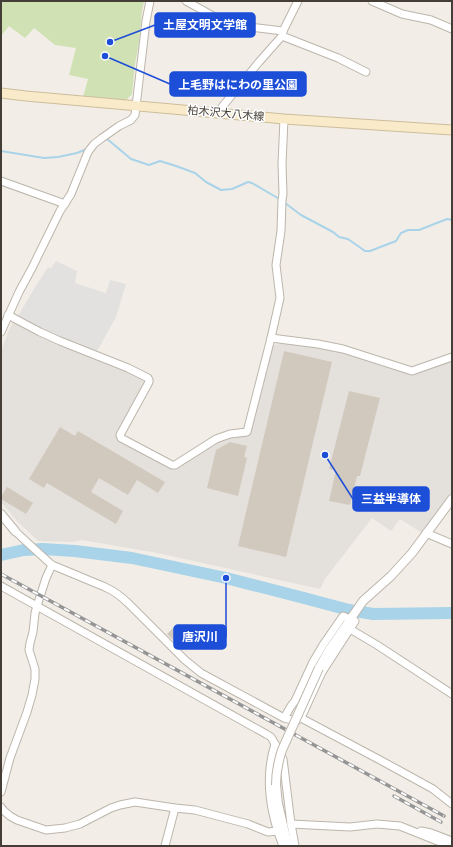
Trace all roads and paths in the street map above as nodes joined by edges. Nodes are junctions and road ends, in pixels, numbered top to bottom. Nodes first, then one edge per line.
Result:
1 (150, 1) edge
2 (186, 1) edge
3 (298, 1) edge
4 (372, 1) edge
5 (452, 29) edge
6 (282, 34) junction
7 (366, 72) dead end
8 (1, 93) edge
9 (136, 105) junction
10 (223, 113) junction
11 (284, 119) junction
12 (452, 129) edge
13 (1, 181) edge
14 (65, 204) junction
15 (8, 314) junction
16 (1, 332) edge
17 (270, 338) junction
18 (452, 357) edge
19 (452, 499) edge
20 (1, 514) edge
21 (15, 531) joint
22 (426, 533) junction
23 (452, 544) edge
24 (52, 565) junction
25 (1, 586) edge
26 (37, 606) junction
27 (351, 618) junction
28 (350, 629) junction
29 (452, 694) edge
30 (284, 718) junction
31 (301, 718) junction
32 (275, 744) junction
33 (269, 776) junction
34 (285, 776) junction
35 (3, 777) edge
36 (1, 792) edge
37 (452, 804) edge
38 (1, 806) edge
39 (174, 808) junction
40 (291, 824) junction
41 (411, 830) junction
42 (277, 831) junction
43 (452, 841) edge
44 (435, 843) edge
45 (165, 846) edge
46 (284, 846) edge
47 (288, 846) edge
48 (295, 846) edge
49 (450, 846) edge

1 - 9 street
2 - 6 street
3 - 6 street
4 - 5 street
6 - 7 street
6 - 10 street
8 - 9 main road, 柏木沢大八木線
9 - 10 main road, 柏木沢大八木線
9 - 14 street
10 - 11 main road, 柏木沢大八木線
11 - 12 main road, 柏木沢大八木線
11 - 17 street
13 - 14 street
14 - 15 street
15 - 16 street
15 - 17 street
17 - 18 street
19 - 22 street
20 - 21 street
21 - 24 street
22 - 23 street
22 - 27 street
24 - 26 street
24 - 30 street
25 - 26 street
26 - 32 street
26 - 35 street
27 - 28 street
27 - 30 street
27 - 47 street, bridge
28 - 29 street
28 - 31 street
30 - 31 street
31 - 37 street
32 - 33 street
32 - 34 street
33 - 34 street
33 - 42 street
34 - 40 street
35 - 36 street
38 - 39 street
39 - 42 street
39 - 45 street
40 - 41 street
40 - 48 street
41 - 43 street
41 - 44 street
42 - 46 street
44 - 49 street

